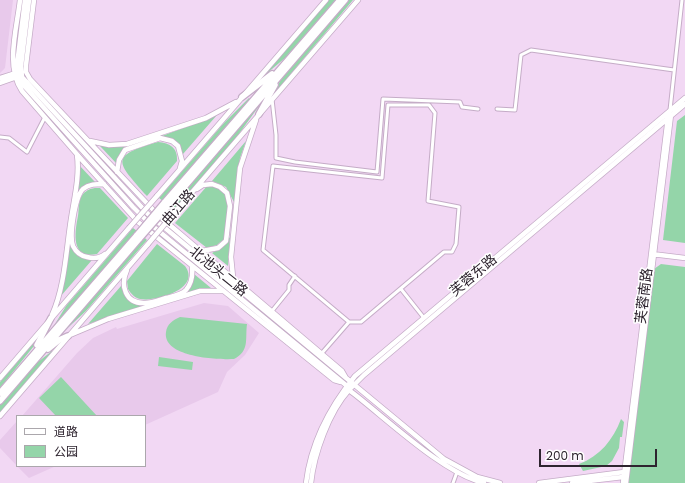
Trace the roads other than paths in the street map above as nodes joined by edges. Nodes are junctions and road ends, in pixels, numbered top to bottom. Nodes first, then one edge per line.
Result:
1 (20, 0) edge
2 (25, 0) edge
3 (29, 0) edge
4 (34, 0) edge
5 (326, 0) edge
6 (340, 0) edge
7 (345, 0) edge
8 (358, 0) edge
9 (682, 0) edge
10 (285, 67) junction
11 (674, 70) junction
12 (18, 74) junction
13 (0, 78) edge
14 (0, 83) edge
15 (242, 97) junction
16 (685, 98) edge
17 (272, 99) junction
18 (685, 104) edge
19 (478, 109) dead end
20 (497, 109) dead end
21 (670, 110) junction
22 (259, 114) junction
23 (45, 117) junction
24 (669, 117) junction
25 (73, 132) junction
26 (0, 137) edge
27 (71, 139) junction
28 (87, 139) junction
29 (77, 155) junction
30 (178, 171) junction
31 (117, 172) junction
32 (104, 184) junction
33 (121, 185) junction
34 (116, 188) junction
35 (192, 192) junction
36 (188, 248) junction
37 (111, 249) junction
38 (202, 251) junction
39 (186, 254) junction
40 (652, 254) junction
41 (685, 258) edge
42 (129, 266) junction
43 (192, 266) junction
44 (295, 276) junction
45 (234, 277) junction
46 (401, 289) junction
47 (241, 290) junction
48 (223, 291) junction
49 (241, 298) junction
50 (272, 311) junction
51 (51, 318) junction
52 (424, 318) junction
53 (349, 322) junction
54 (68, 336) junction
55 (322, 353) junction
56 (32, 359) junction
57 (0, 378) edge
58 (347, 384) junction
59 (354, 386) junction
60 (0, 393) edge
61 (0, 401) edge
62 (0, 416) edge
63 (457, 472) junction
64 (624, 472) junction
65 (623, 480) edge
66 (306, 483) edge
67 (311, 483) edge
68 (453, 483) edge
69 (484, 483) edge
70 (500, 483) edge
71 (539, 483) edge
72 (572, 483) edge
73 (626, 483) edge

1 - 12 main road
2 - 12 main road
3 - 12 main road
4 - 12 main road
5 - 15 main road, 曲江路
6 - 10 highway, 曲江路
7 - 10 highway, 曲江路
8 - 17 main road, 曲江路
9 - 11 street, 芙蓉南路
10 - 15 highway
10 - 22 highway
10 - 56 highway, 曲江路, bridge
11 - 20 street
11 - 21 street, 芙蓉南路
12 - 13 main road
12 - 14 main road
12 - 23 main road
12 - 25 main road, 北池头二路
12 - 27 main road, 北池头二路
12 - 28 main road
15 - 28 main road
15 - 30 main road, 曲江路
16 - 21 main road, 芙蓉东路
17 - 19 street
17 - 22 main road, 曲江路
18 - 24 main road, 芙蓉东路
21 - 24 main road, 芙蓉南路
21 - 52 main road, 芙蓉东路
22 - 35 main road, 曲江路
22 - 45 main road
23 - 26 street
23 - 29 main road
24 - 40 main road, 芙蓉南路
24 - 59 main road, 芙蓉东路
25 - 28 main road
25 - 33 main road, 北池头二路
27 - 29 main road
27 - 34 main road, 北池头二路
28 - 31 main road
29 - 32 main road
29 - 51 main road
30 - 31 main road
30 - 37 main road, 曲江路, bridge
31 - 33 main road
31 - 38 main road
32 - 34 main road
32 - 37 main road
32 - 43 main road
33 - 36 main road, 北池头二路
34 - 39 main road, 北池头二路
35 - 38 main road
35 - 42 main road, 曲江路, bridge
36 - 38 main road
36 - 47 main road, 北池头二路
37 - 51 main road, 曲江路
38 - 45 main road
39 - 43 main road
39 - 49 main road, 北池头二路
40 - 41 main road
40 - 64 main road, 芙蓉南路
40 - 73 main road, 芙蓉南路
42 - 43 main road
42 - 54 main road, 曲江路
43 - 48 main road
44 - 46 street
44 - 50 street
44 - 53 street
45 - 47 main road
45 - 50 main road
46 - 52 street
46 - 53 street
47 - 58 main road, 北池头二路
48 - 49 main road
48 - 54 main road
48 - 58 main road
49 - 58 main road, 北池头二路
50 - 55 main road
51 - 56 highway
51 - 57 main road, 曲江路
52 - 58 main road, 芙蓉东路
53 - 55 street
54 - 56 highway
54 - 62 main road, 曲江路
55 - 58 main road
56 - 60 highway, 曲江路
56 - 61 highway, 曲江路
58 - 59 main road, 芙蓉东路
58 - 63 main road, 北池头二路
58 - 66 main road, 芙蓉东路
58 - 67 main road, 芙蓉东路
59 - 70 main road
63 - 68 street
63 - 69 main road, 北池头二路
64 - 65 main road, 芙蓉南路
64 - 71 main road
65 - 72 main road

